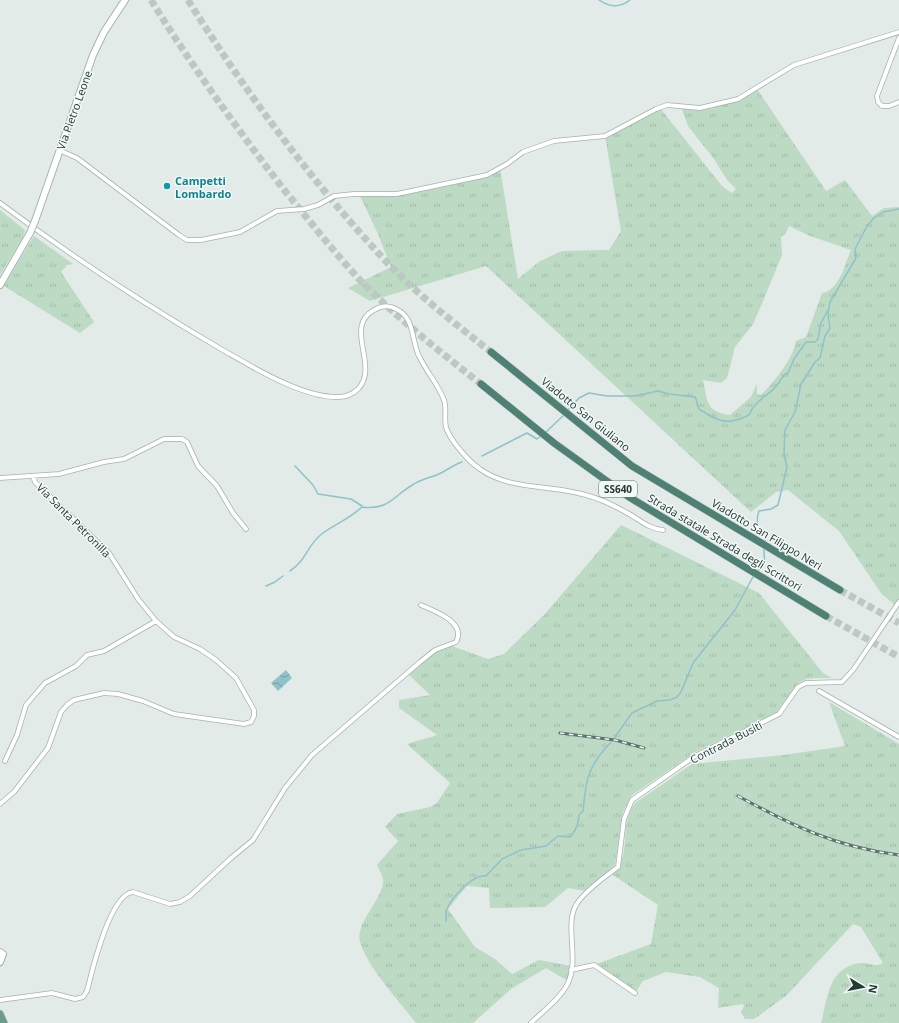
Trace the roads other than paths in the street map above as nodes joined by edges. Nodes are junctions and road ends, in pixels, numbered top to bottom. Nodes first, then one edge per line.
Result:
1 (123, 1) edge
2 (899, 32) edge
3 (899, 38) edge
4 (899, 102) edge
5 (59, 150) junction
6 (0, 203) edge
7 (0, 284) edge
8 (491, 352) tunnel mouth
9 (481, 384) tunnel mouth
10 (632, 466) joint
11 (33, 476) junction
12 (0, 478) edge
13 (699, 507) joint
14 (246, 530) dead end
15 (663, 530) dead end
16 (840, 590) tunnel mouth
17 (899, 602) edge
18 (421, 605) dead end
19 (826, 616) tunnel mouth
20 (156, 621) junction
21 (819, 691) dead end
22 (899, 738) edge
23 (5, 761) dead end
24 (0, 804) edge
25 (0, 952) edge
26 (0, 962) edge
27 (572, 970) junction
28 (635, 993) dead end
29 (0, 1000) edge
30 (0, 1014) edge
31 (0, 1020) edge
32 (3, 1023) edge
33 (531, 1023) edge

1 - 5 main road, Via Pietro Leone
2 - 5 street
3 - 4 street
5 - 7 main road, Via Pietro Leone, bridge
6 - 15 street
8 - 10 highway, Viadotto San Giuliano / SS640
9 - 19 highway, Strada statale Strada degli Scrittori / SS640
10 - 13 highway, Strada statale Strada degli Scrittori / SS640
11 - 12 street, Via Santa Petronilla
11 - 14 street, Via Santa Petronilla
11 - 20 street, Via Santa Petronilla
13 - 16 highway, Viadotto San Filippo Neri / SS640
17 - 27 street, Contrada Busiti
18 - 29 street
20 - 23 street
20 - 24 street, Via Santa Petronilla
21 - 22 street
25 - 26 main road
27 - 28 street
27 - 33 street, Contrada Busiti
30 - 32 main road
31 - 32 main road

